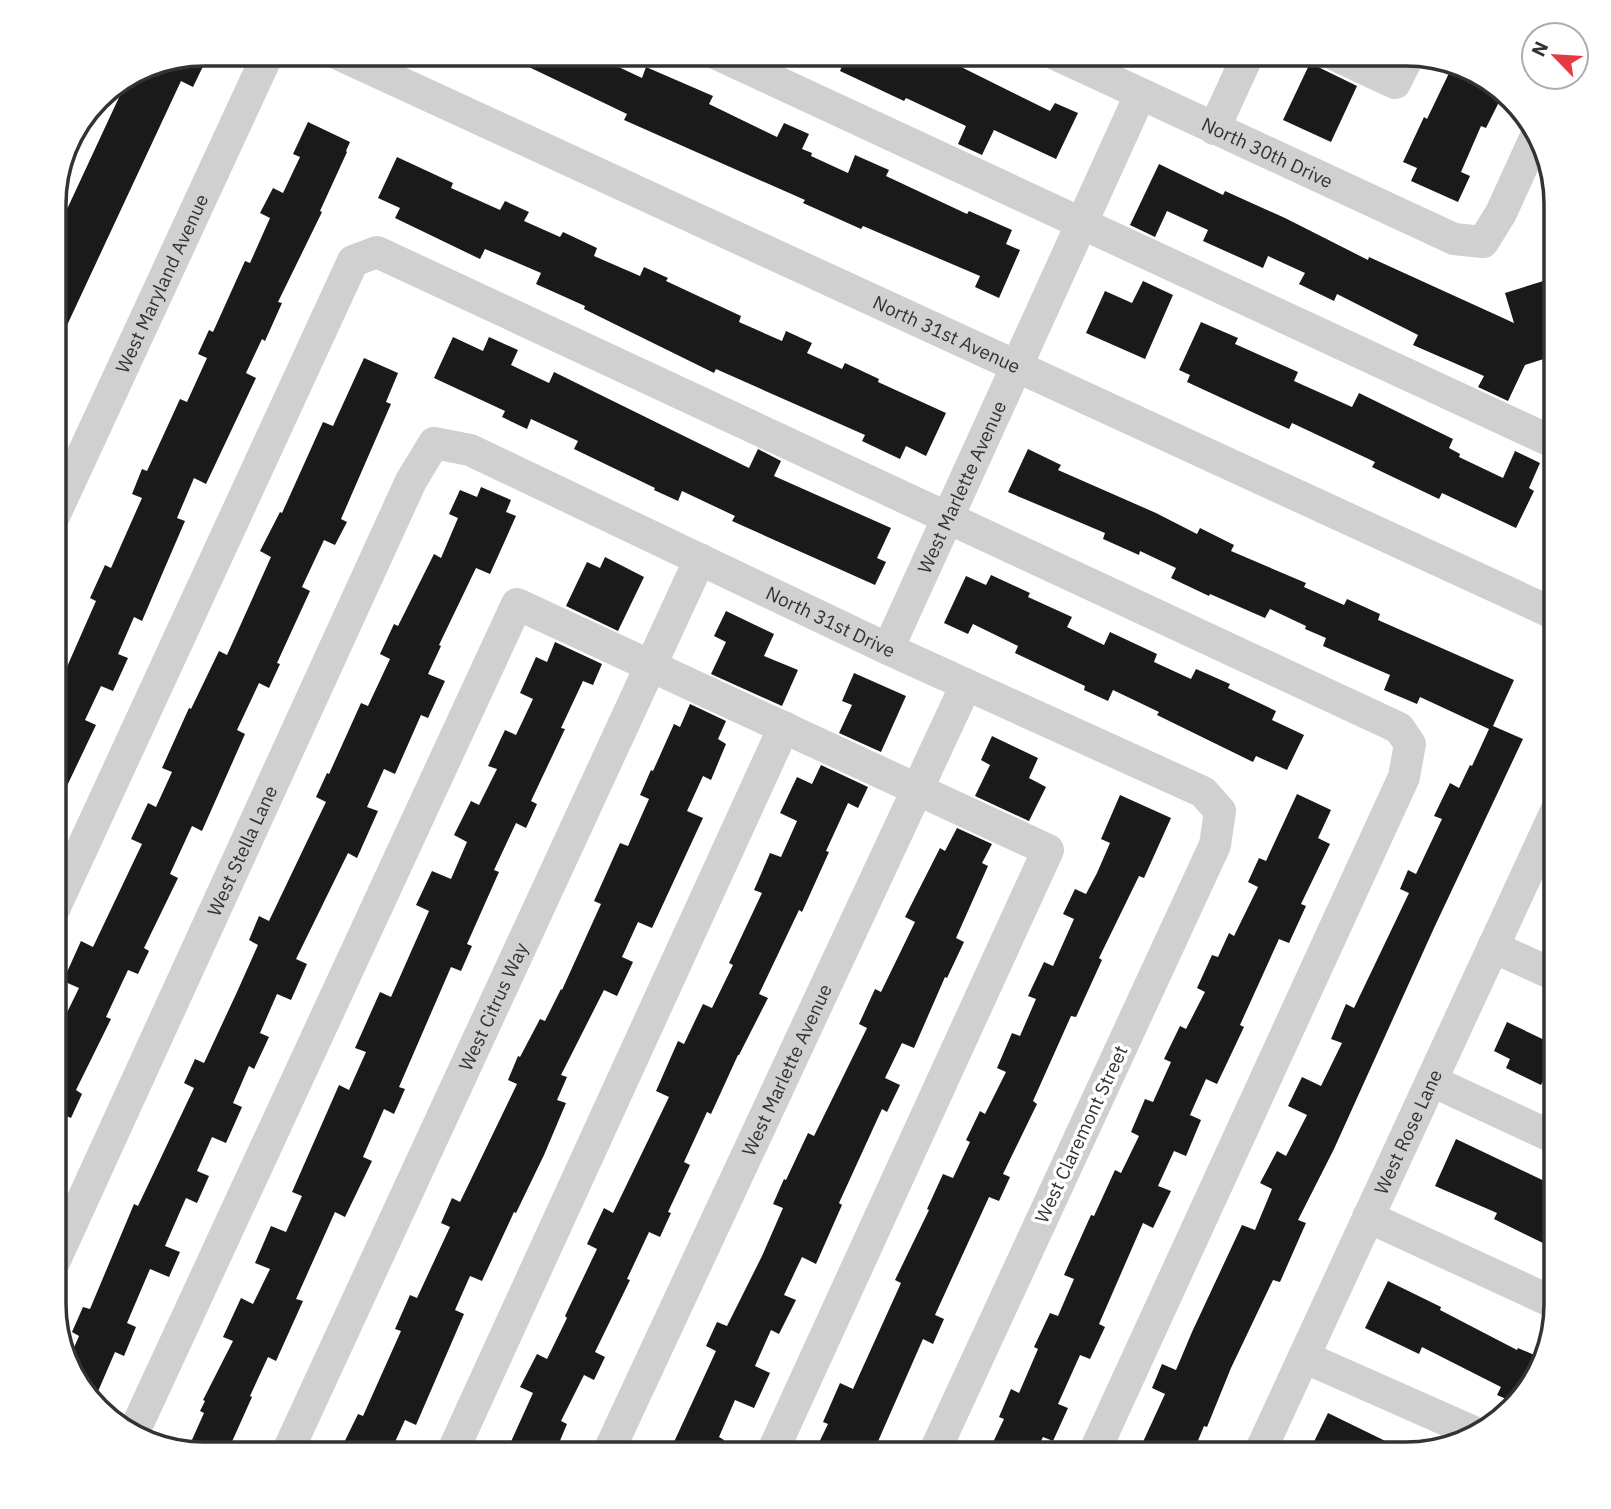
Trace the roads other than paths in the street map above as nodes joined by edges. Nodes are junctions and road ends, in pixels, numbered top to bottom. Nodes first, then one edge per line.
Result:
1 (1080, 66) edge
2 (1243, 66) edge
3 (1359, 66) edge
4 (1403, 66) edge
5 (262, 67) edge
6 (366, 67) edge
7 (744, 67) edge
8 (1140, 95) junction
9 (1214, 130) junction
10 (1532, 146) edge
11 (1082, 223) junction
12 (1016, 367) junction
13 (1544, 438) edge
14 (434, 443) joint
15 (67, 488) edge
16 (948, 517) junction
17 (700, 559) junction
18 (1544, 609) edge
19 (888, 649) junction
20 (650, 665) junction
21 (966, 685) junction
22 (784, 727) junction
23 (918, 789) junction
24 (1220, 811) joint
25 (1544, 836) edge
26 (67, 881) edge
27 (1493, 947) junction
28 (1544, 970) edge
29 (1432, 1081) junction
30 (1544, 1133) edge
31 (1368, 1217) junction
32 (67, 1233) edge
33 (1544, 1298) edge
34 (1304, 1357) junction
35 (137, 1425) edge
36 (1466, 1429) edge
37 (292, 1442) edge
38 (457, 1442) edge
39 (613, 1442) edge
40 (777, 1442) edge
41 (939, 1442) edge
42 (1099, 1442) edge
43 (1265, 1442) edge

1 - 8 street, North 30th Drive
2 - 9 street
3 - 4 street
5 - 15 street, West Maryland Avenue
6 - 12 street, North 31st Avenue
7 - 11 street
8 - 9 street, North 30th Drive
8 - 11 street, West Marlette Avenue
9 - 10 street, North 30th Drive
11 - 12 street, West Marlette Avenue
11 - 13 street
12 - 16 street, West Marlette Avenue
12 - 18 street, North 31st Avenue
14 - 17 street, North 31st Drive
14 - 32 street, West Stella Lane
16 - 19 street, West Marlette Avenue
16 - 26 street
16 - 42 street
17 - 19 street, North 31st Drive
17 - 20 street, West Citrus Way
19 - 21 street, North 31st Drive
20 - 22 street
20 - 35 street
20 - 37 street, West Citrus Way
21 - 23 street, West Marlette Avenue
21 - 24 street, North 31st Drive
22 - 23 street
22 - 38 street
23 - 39 street, West Marlette Avenue
23 - 40 street
24 - 41 street, West Claremont Street
25 - 27 street, West Rose Lane
27 - 28 street
27 - 29 street, West Rose Lane
29 - 30 street
29 - 31 street, West Rose Lane
31 - 33 street
31 - 34 street, West Rose Lane
34 - 36 street
34 - 43 street, West Rose Lane

